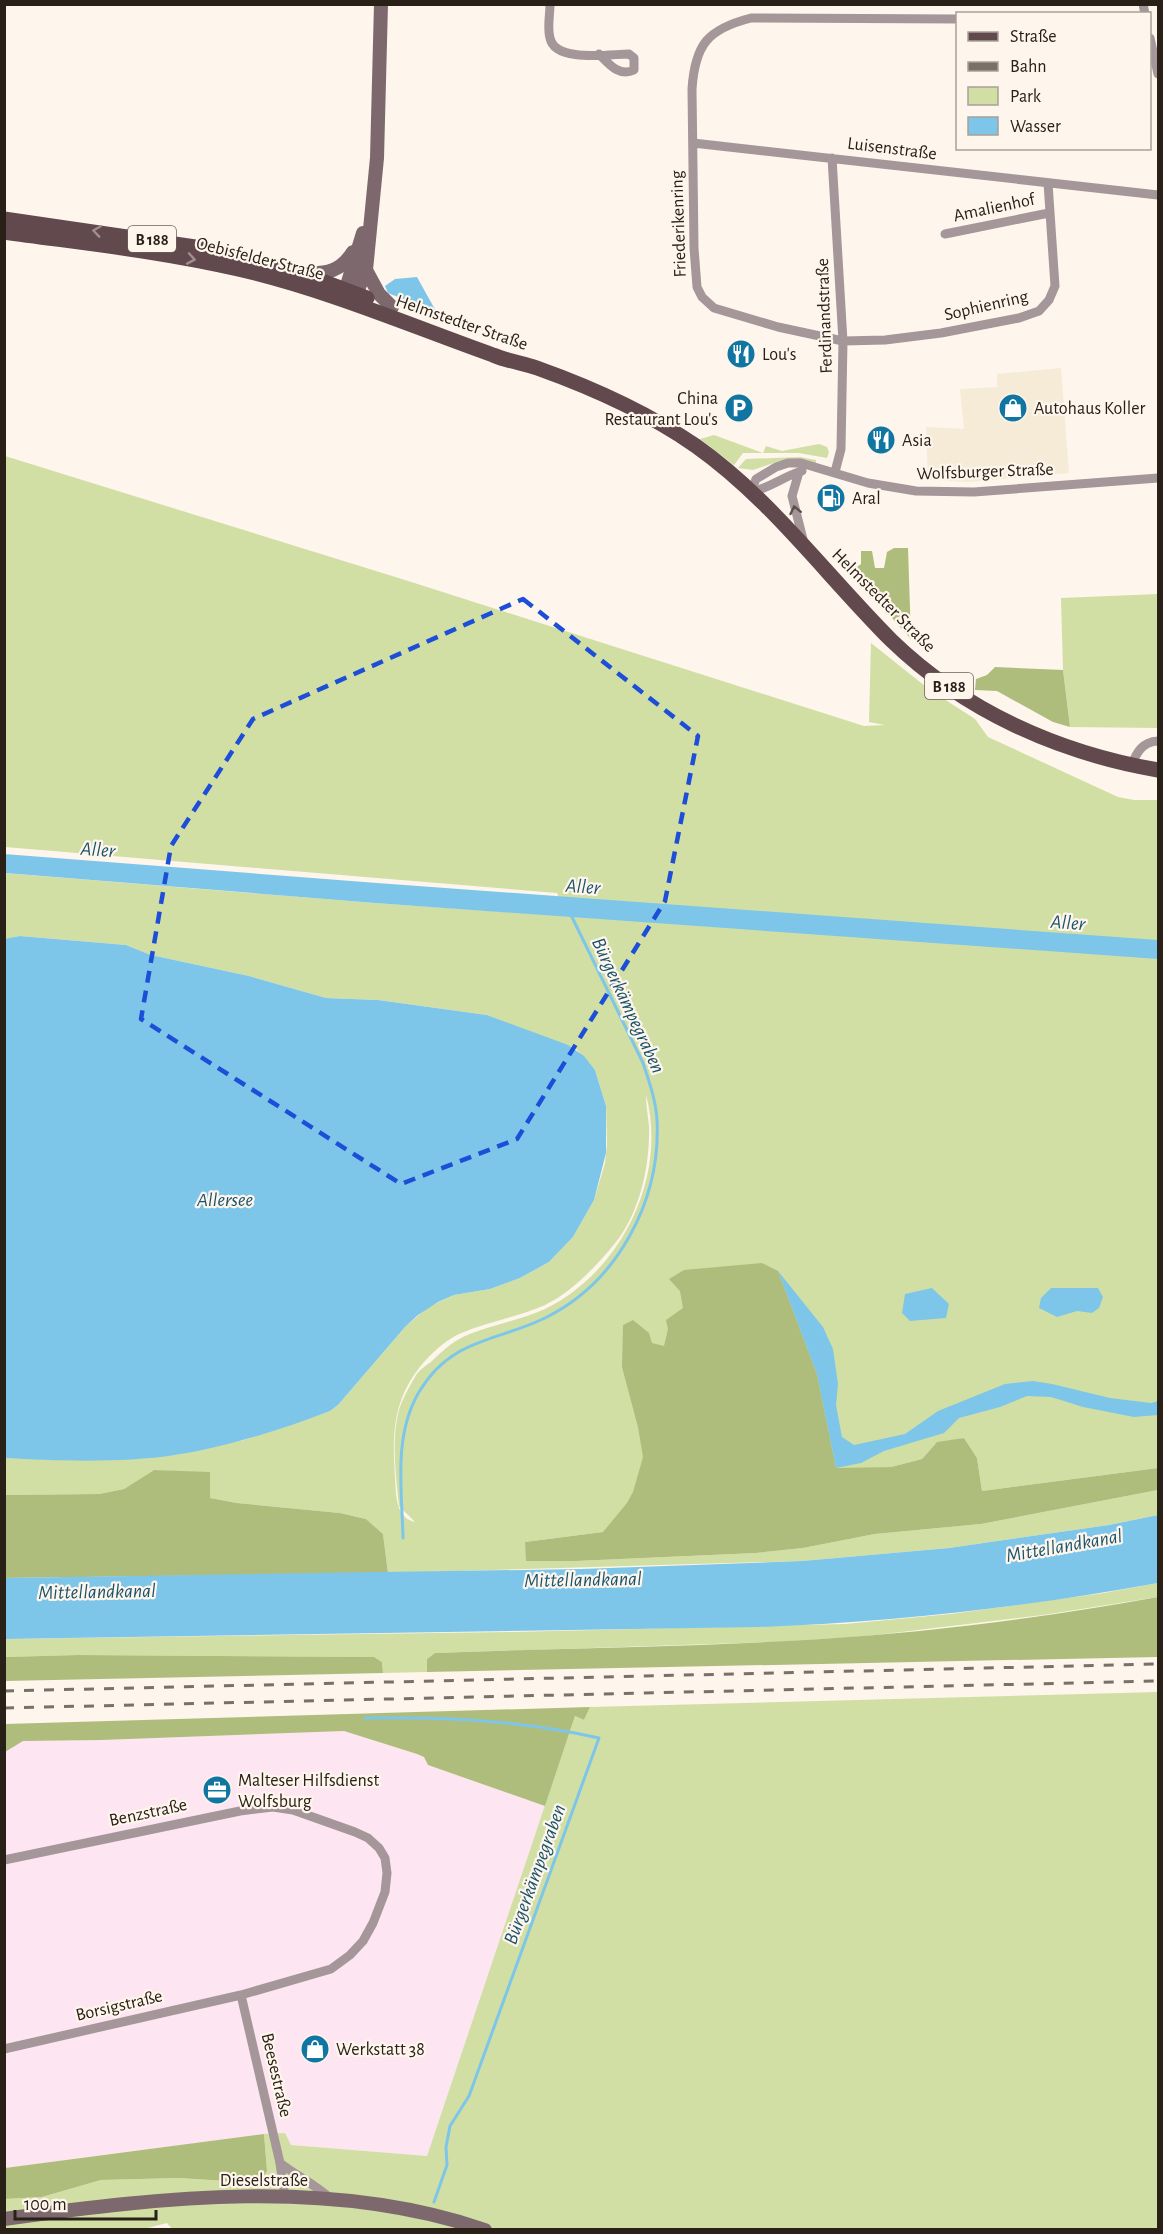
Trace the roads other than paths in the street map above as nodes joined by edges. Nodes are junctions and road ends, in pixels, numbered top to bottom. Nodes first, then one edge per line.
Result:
1 (381, 4) edge
2 (550, 4) edge
3 (956, 19) edge
4 (1151, 52) edge
5 (598, 54) dead end
6 (1158, 74) edge
7 (693, 144) junction
8 (832, 158) junction
9 (1048, 183) junction
10 (1158, 195) edge
11 (370, 211) junction
12 (1049, 213) junction
13 (4, 219) edge
14 (4, 232) edge
15 (945, 234) dead end
16 (360, 240) junction
17 (366, 270) junction
18 (298, 272) junction
19 (328, 295) joint
20 (349, 295) junction
21 (392, 307) junction
22 (843, 340) junction
23 (535, 368) junction
24 (816, 467) junction
25 (799, 472) junction
26 (835, 472) junction
27 (1158, 478) edge
28 (751, 492) junction
29 (806, 548) junction
30 (1158, 741) edge
31 (1131, 766) junction
32 (1158, 770) edge
33 (4, 1860) edge
34 (241, 1995) junction
35 (4, 2049) edge
36 (280, 2163) junction
37 (285, 2197) junction
38 (331, 2199) junction
39 (4, 2219) edge
40 (485, 2229) edge

1 - 11 main road
2 - 5 street
3 - 7 street, Friederikenring
4 - 6 street
7 - 8 street, Luisenstraße
7 - 22 street, Friederikenring
8 - 9 street, Luisenstraße
8 - 22 street, Ferdinandstraße
9 - 10 street, Luisenstraße
9 - 12 street, Sophienring
11 - 16 main road
11 - 17 main road
12 - 15 street, Amalienhof
12 - 22 street, Sophienring
18 -> 13 main road, Oebisfelder Straße / B 188
14 -> 19 main road, Oebisfelder Straße / B 188
16 - 18 main road
16 - 20 main road
17 - 20 main road
17 - 21 main road
18 - 20 main road, Helmstedter Straße / B 188
19 - 20 main road, Helmstedter Straße
20 - 21 main road, Helmstedter Straße / B 188
20 - 23 main road, Helmstedter Straße
21 - 23 main road, Helmstedter Straße / B 188
22 - 26 street, Ferdinandstraße
23 - 28 main road, Helmstedter Straße / B 188
24 - 25 street
24 - 26 street, Wolfsburger Straße
24 - 28 street, Wolfsburger Straße
25 - 28 street
29 -> 25 street
26 - 27 street, Wolfsburger Straße
28 - 29 main road, Helmstedter Straße / B 188
29 - 31 main road, Helmstedter Straße / B 188
30 - 31 street
31 - 32 main road, Helmstedter Straße / B 188
33 - 34 street, Benzstraße
34 - 35 street, Borsigstraße
34 - 36 street, Beesestraße
36 - 37 street, Beesestraße
36 - 38 street
37 - 38 main road, Dieselstraße
37 - 39 main road, Dieselstraße
38 - 40 main road, Dieselstraße

